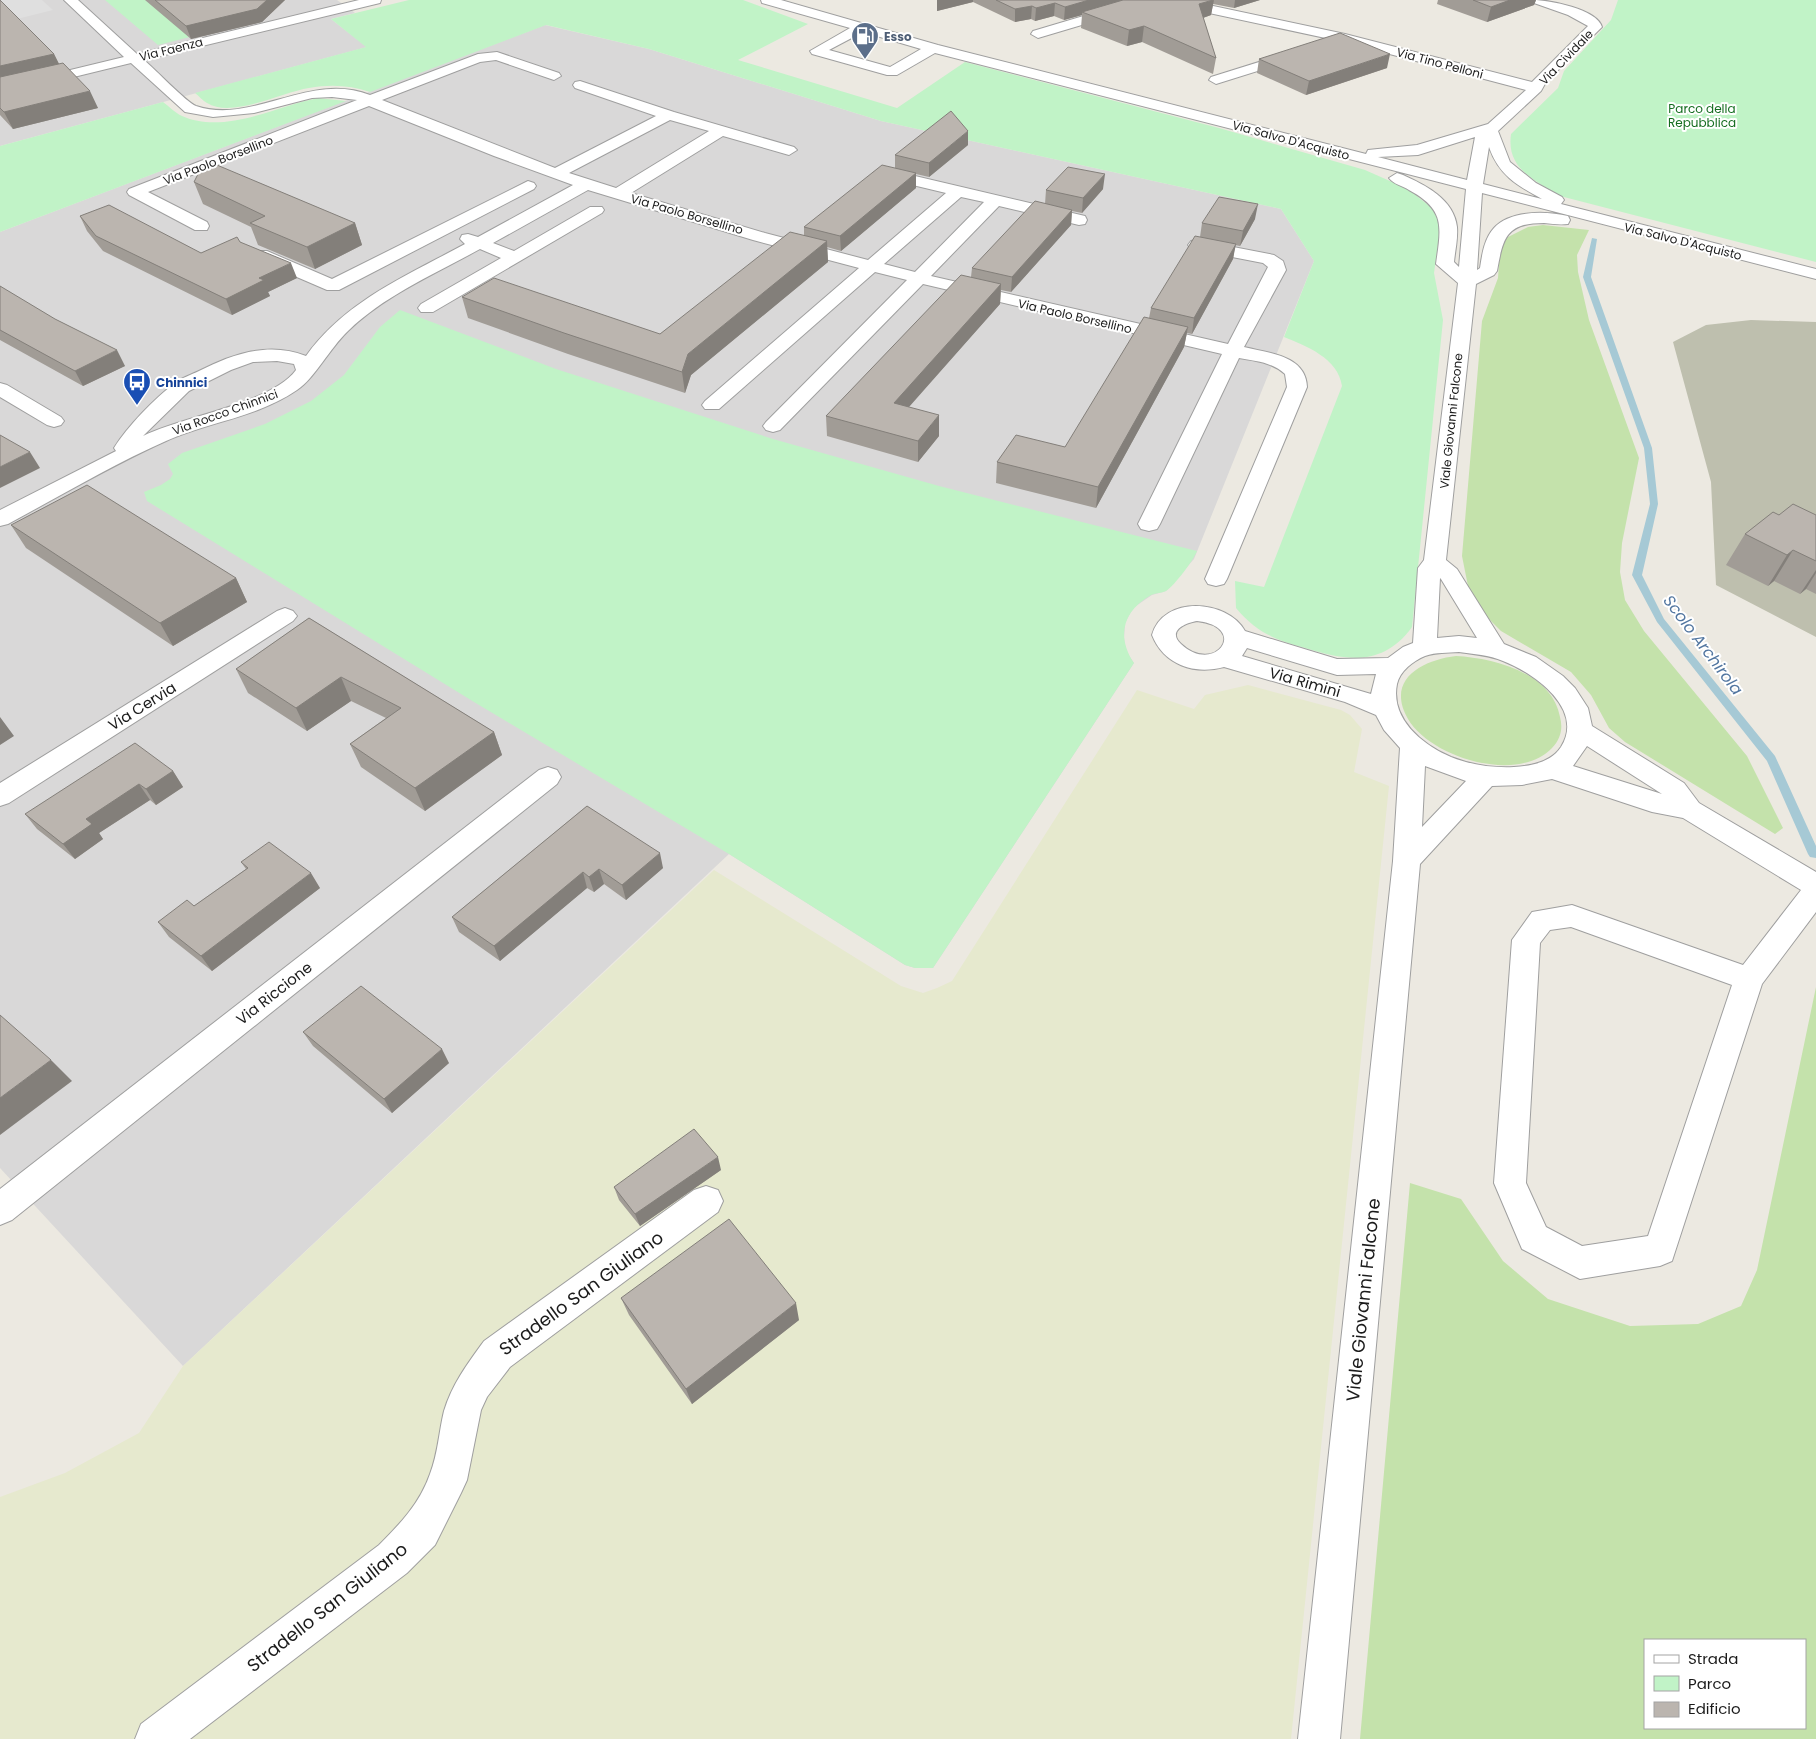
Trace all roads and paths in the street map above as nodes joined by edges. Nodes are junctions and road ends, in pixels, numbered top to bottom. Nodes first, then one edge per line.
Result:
1 (70, 0) edge
2 (330, 0) edge
3 (375, 0) edge
4 (767, 0) edge
5 (1167, 0) edge
6 (1230, 0) edge
7 (1539, 0) edge
8 (1127, 7) edge
9 (1205, 7) junction
10 (342, 8) junction
11 (861, 28) junction
12 (1038, 34) dead end
13 (1345, 38) junction
14 (933, 48) junction
15 (134, 58) junction
16 (554, 76) dead end
17 (1216, 80) edge
18 (580, 85) dead end
19 (1536, 88) junction
20 (0, 90) edge
21 (370, 101) junction
22 (669, 115) junction
23 (1489, 128) junction
24 (722, 130) junction
25 (1326, 149) junction
26 (789, 150) dead end
27 (557, 173) junction
28 (881, 173) edge
29 (587, 184) junction
30 (528, 186) dead end
31 (1474, 188) junction
32 (958, 191) junction
33 (618, 194) junction
34 (996, 200) junction
35 (596, 210) dead end
36 (1586, 216) junction
37 (1079, 220) dead end
38 (201, 226) dead end
39 (443, 229) junction
40 (478, 243) junction
41 (1193, 244) edge
42 (1718, 250) junction
43 (253, 251) edge
44 (515, 257) junction
45 (871, 267) junction
46 (1816, 274) edge
47 (918, 280) junction
48 (1467, 281) junction
49 (427, 308) dead end
50 (1233, 351) junction
51 (217, 371) junction
52 (306, 371) junction
53 (0, 389) edge
54 (712, 405) dead end
55 (54, 421) dead end
56 (773, 426) dead end
57 (160, 436) junction
58 (118, 458) junction
59 (0, 519) edge
60 (1149, 524) dead end
61 (1435, 562) junction
62 (1216, 579) junction
63 (1182, 615) junction
64 (285, 616) dead end
65 (1235, 633) junction
66 (1425, 648) junction
67 (1495, 650) junction
68 (1224, 659) junction
69 (1392, 666) junction
70 (1384, 709) junction
71 (1580, 730) junction
72 (1413, 746) junction
73 (1552, 768) junction
74 (1486, 776) junction
75 (548, 777) dead end
76 (0, 796) edge
77 (1690, 810) junction
78 (1407, 861) junction
79 (1816, 885) edge
80 (1816, 890) edge
81 (1749, 979) junction
82 (706, 1201) dead end
83 (0, 1209) edge
84 (156, 1739) edge
85 (1319, 1739) edge

1 - 15 street
2 - 10 street
3 - 10 street, Via Faenza
4 - 11 street, Via Salvo D'Acquisto
5 - 9 street, Via Tino Pelloni
6 - 9 street, Via Tino Pelloni
7 - 19 street, Via Cividale
8 - 12 street
9 - 13 street, Via Tino Pelloni
10 - 15 street, Via Faenza
11 - 14 street, Via Salvo D'Acquisto
11 - 14 street
13 - 17 street
13 - 19 street, Via Tino Pelloni
14 - 25 street, Via Salvo D'Acquisto
15 - 20 street, Via Faenza
15 - 21 street, Via Paolo Borsellino
16 - 21 street, Via Paolo Borsellino
18 - 22 street
19 - 23 street, Via Cividale
21 - 27 street, Via Paolo Borsellino
21 - 38 street, Via Paolo Borsellino
22 - 24 street
22 - 27 street
23 - 25 street, Via Cividale
23 - 31 street, Via Cividale
23 - 36 street
24 - 26 street
24 - 33 street, Via Paolo Borsellino
25 - 31 street, Via Salvo D'Acquisto
25 - 48 street
27 - 29 street, Via Paolo Borsellino
28 - 32 street
29 - 33 street, Via Paolo Borsellino
29 - 40 street, Via Rocco Chinnici
30 - 39 street
31 - 36 street, Via Salvo D'Acquisto
31 - 48 street, Viale Giovanni Falcone
32 - 34 street
32 - 45 street
33 - 45 street, Via Paolo Borsellino
34 - 37 street
34 - 47 street
35 - 44 street
36 - 42 street, Via Salvo D'Acquisto
39 - 40 street
39 - 43 street
40 - 44 street
40 - 52 street, Via Rocco Chinnici
41 - 50 street
42 - 46 street, Via Salvo D'Acquisto
42 - 48 street
44 - 49 street
45 - 47 street, Via Paolo Borsellino
45 - 54 street
47 - 50 street, Via Paolo Borsellino
47 - 56 street
48 - 61 street, Viale Giovanni Falcone
50 - 60 street
50 - 62 street, Via Paolo Borsellino
51 - 52 street
51 - 57 street
51 - 58 street
52 - 57 street, Via Rocco Chinnici
53 - 55 street
57 - 58 street, Via Rocco Chinnici
58 - 59 street, Via Rocco Chinnici
61 - 66 street, Viale Giovanni Falcone
61 - 67 street
62 - 63 street, Via Rimini
62 - 65 street
63 - 65 street, Via Rimini
63 - 68 street, Via Rimini
64 - 76 street, Via Cervia
65 - 68 street
65 - 69 street, Via Rimini
66 - 67 street
66 - 69 street
67 - 71 street
68 - 70 street, Via Rimini
69 - 70 street
70 - 72 street
71 - 73 street
71 - 77 street
72 - 74 street
72 - 78 street, Viale Giovanni Falcone
73 - 74 street
73 - 77 street
74 - 78 street
75 - 83 street, Via Riccione
77 - 79 street
78 - 85 street, Viale Giovanni Falcone
80 - 81 street
81 - 81 street
82 - 84 street, Stradello San Giuliano

